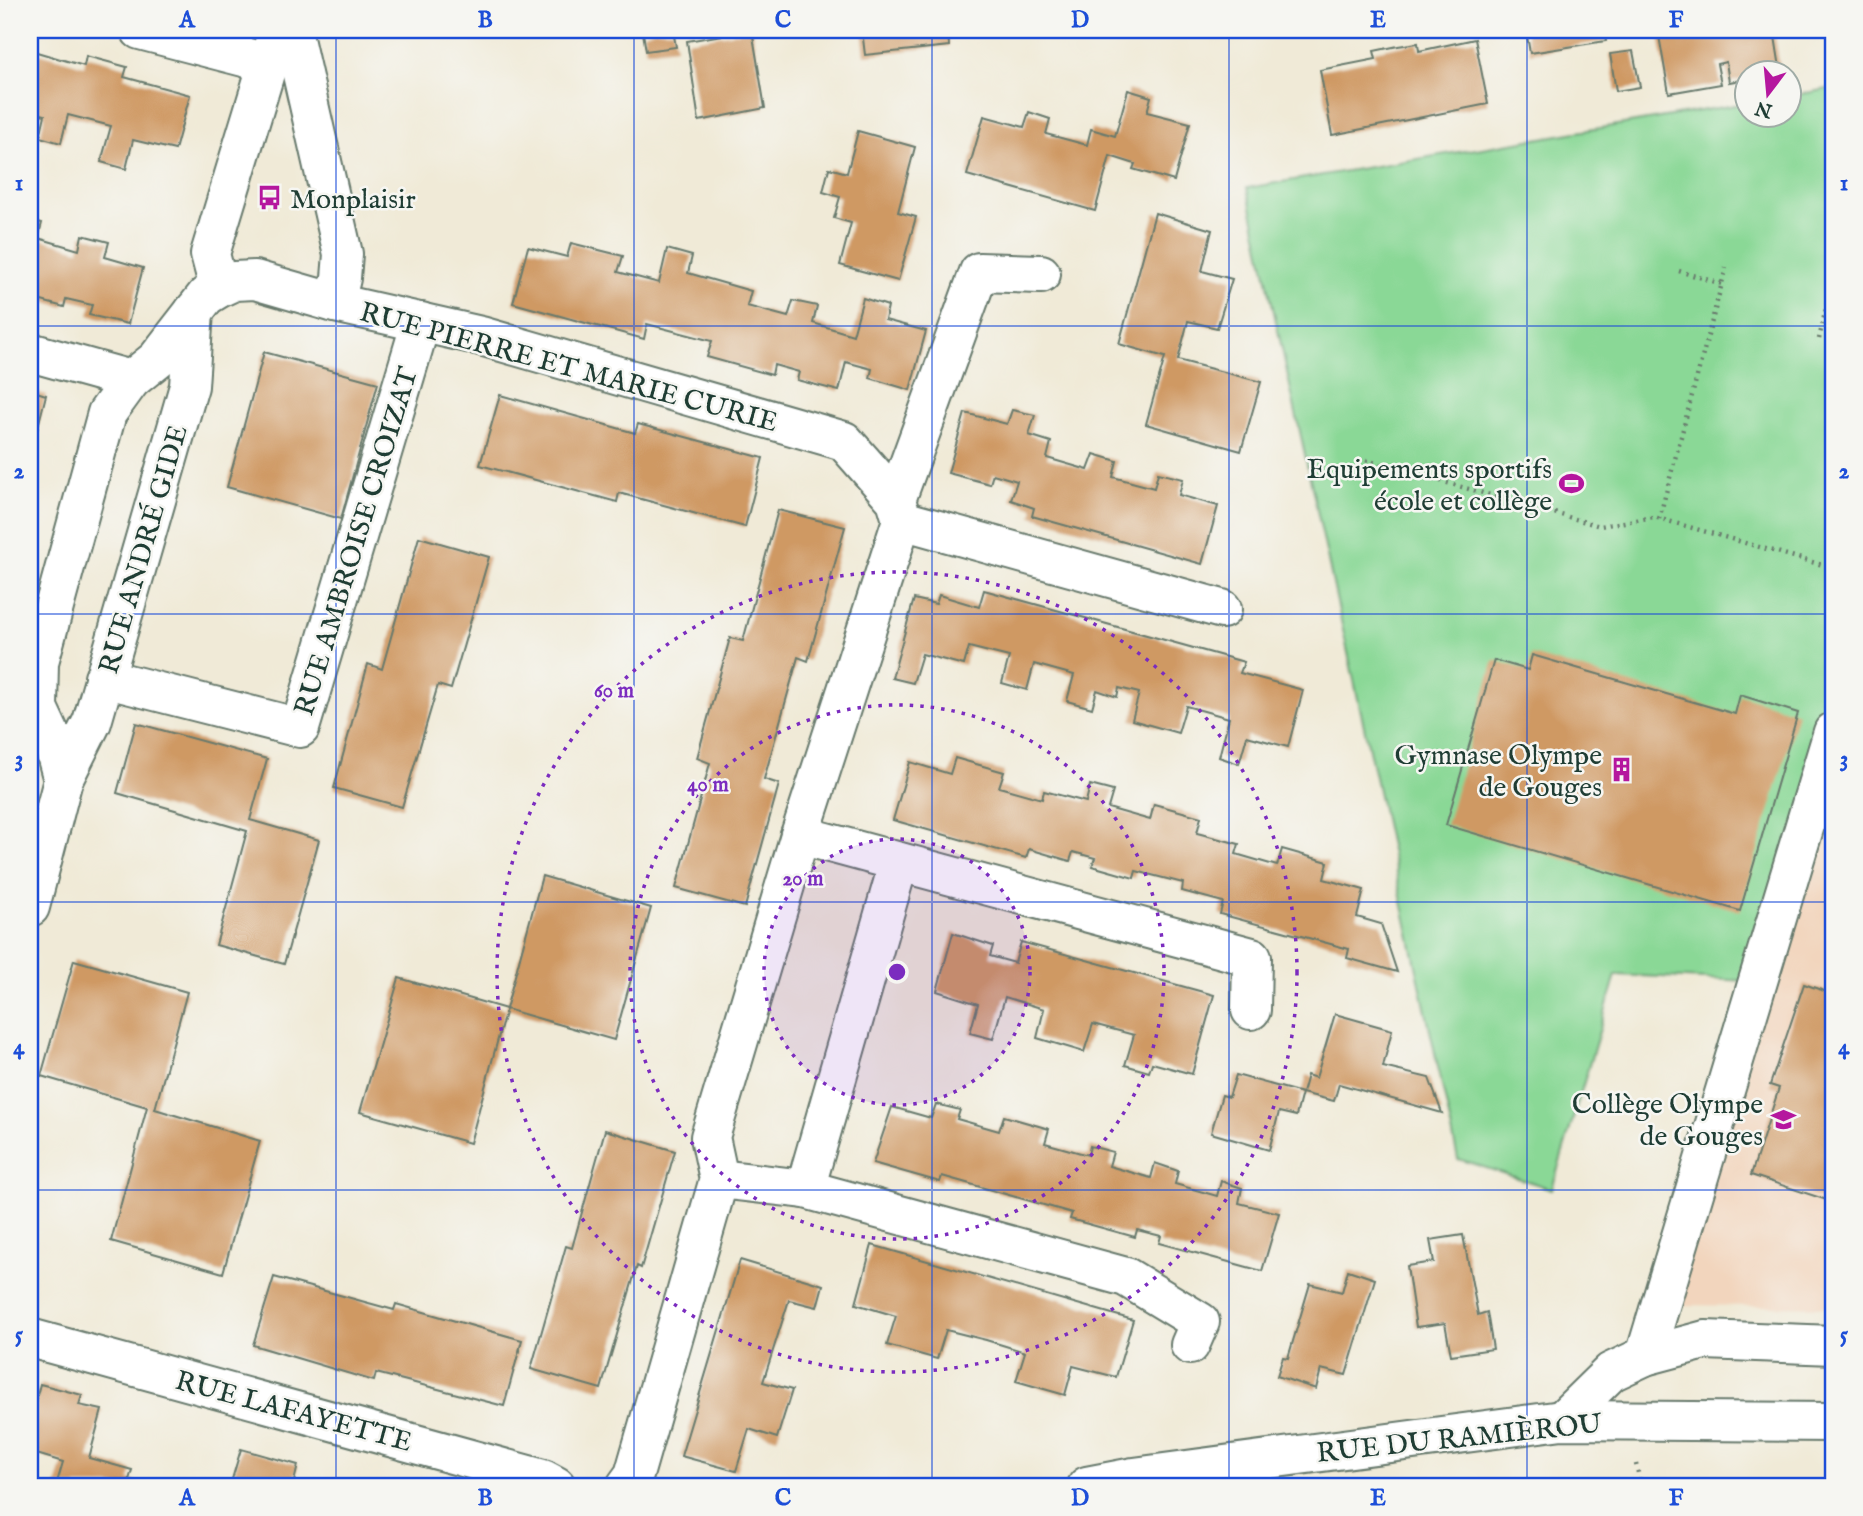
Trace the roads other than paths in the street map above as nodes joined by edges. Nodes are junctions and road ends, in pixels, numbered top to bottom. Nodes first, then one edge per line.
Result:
1 (140, 30) edge
2 (292, 30) edge
3 (273, 46) edge
4 (1041, 275) dead end
5 (206, 300) junction
6 (335, 303) junction
7 (421, 322) junction
8 (30, 352) edge
9 (131, 380) junction
10 (899, 510) junction
11 (1222, 608) dead end
12 (104, 678) junction
13 (34, 707) edge
14 (1833, 732) edge
15 (63, 780) junction
16 (800, 835) junction
17 (899, 862) junction
18 (30, 907) edge
19 (1251, 1010) dead end
20 (719, 1179) junction
21 (805, 1189) junction
22 (30, 1338) edge
23 (1190, 1345) dead end
24 (1833, 1345) edge
25 (1645, 1356) junction
26 (1562, 1420) junction
27 (1833, 1422) edge
28 (1136, 1482) edge
29 (556, 1486) edge
30 (626, 1486) edge
31 (1087, 1486) edge

1 - 3 street
2 - 6 street
3 - 5 street, RUE ANDRÉ GIDE
4 - 10 street
5 - 6 street, RUE PIERRE ET MARIE CURIE
5 - 9 street, RUE ANDRÉ GIDE
5 - 12 street, RUE ANDRÉ GIDE
6 - 7 street, RUE PIERRE ET MARIE CURIE
7 - 10 street, RUE PIERRE ET MARIE CURIE
7 - 12 street, RUE AMBROISE CROIZAT
8 - 9 street
9 - 13 street, RUE ANDRÉ GIDE
10 - 11 street
10 - 16 street
12 - 15 street, RUE ANDRÉ GIDE
13 - 15 street, RUE ANDRÉ GIDE
14 - 25 street
15 - 18 street, RUE ANDRÉ GIDE
16 - 17 street
16 - 20 street
17 - 19 street
17 - 21 street
20 - 21 street
20 - 30 street
21 - 23 street
22 - 29 street, RUE LAFAYETTE
24 - 25 street
25 - 26 street
26 - 27 street, RUE DU RAMIÈROU
26 - 28 street, RUE DU RAMIÈROU
28 - 31 street, RUE DU RAMIÈROU

